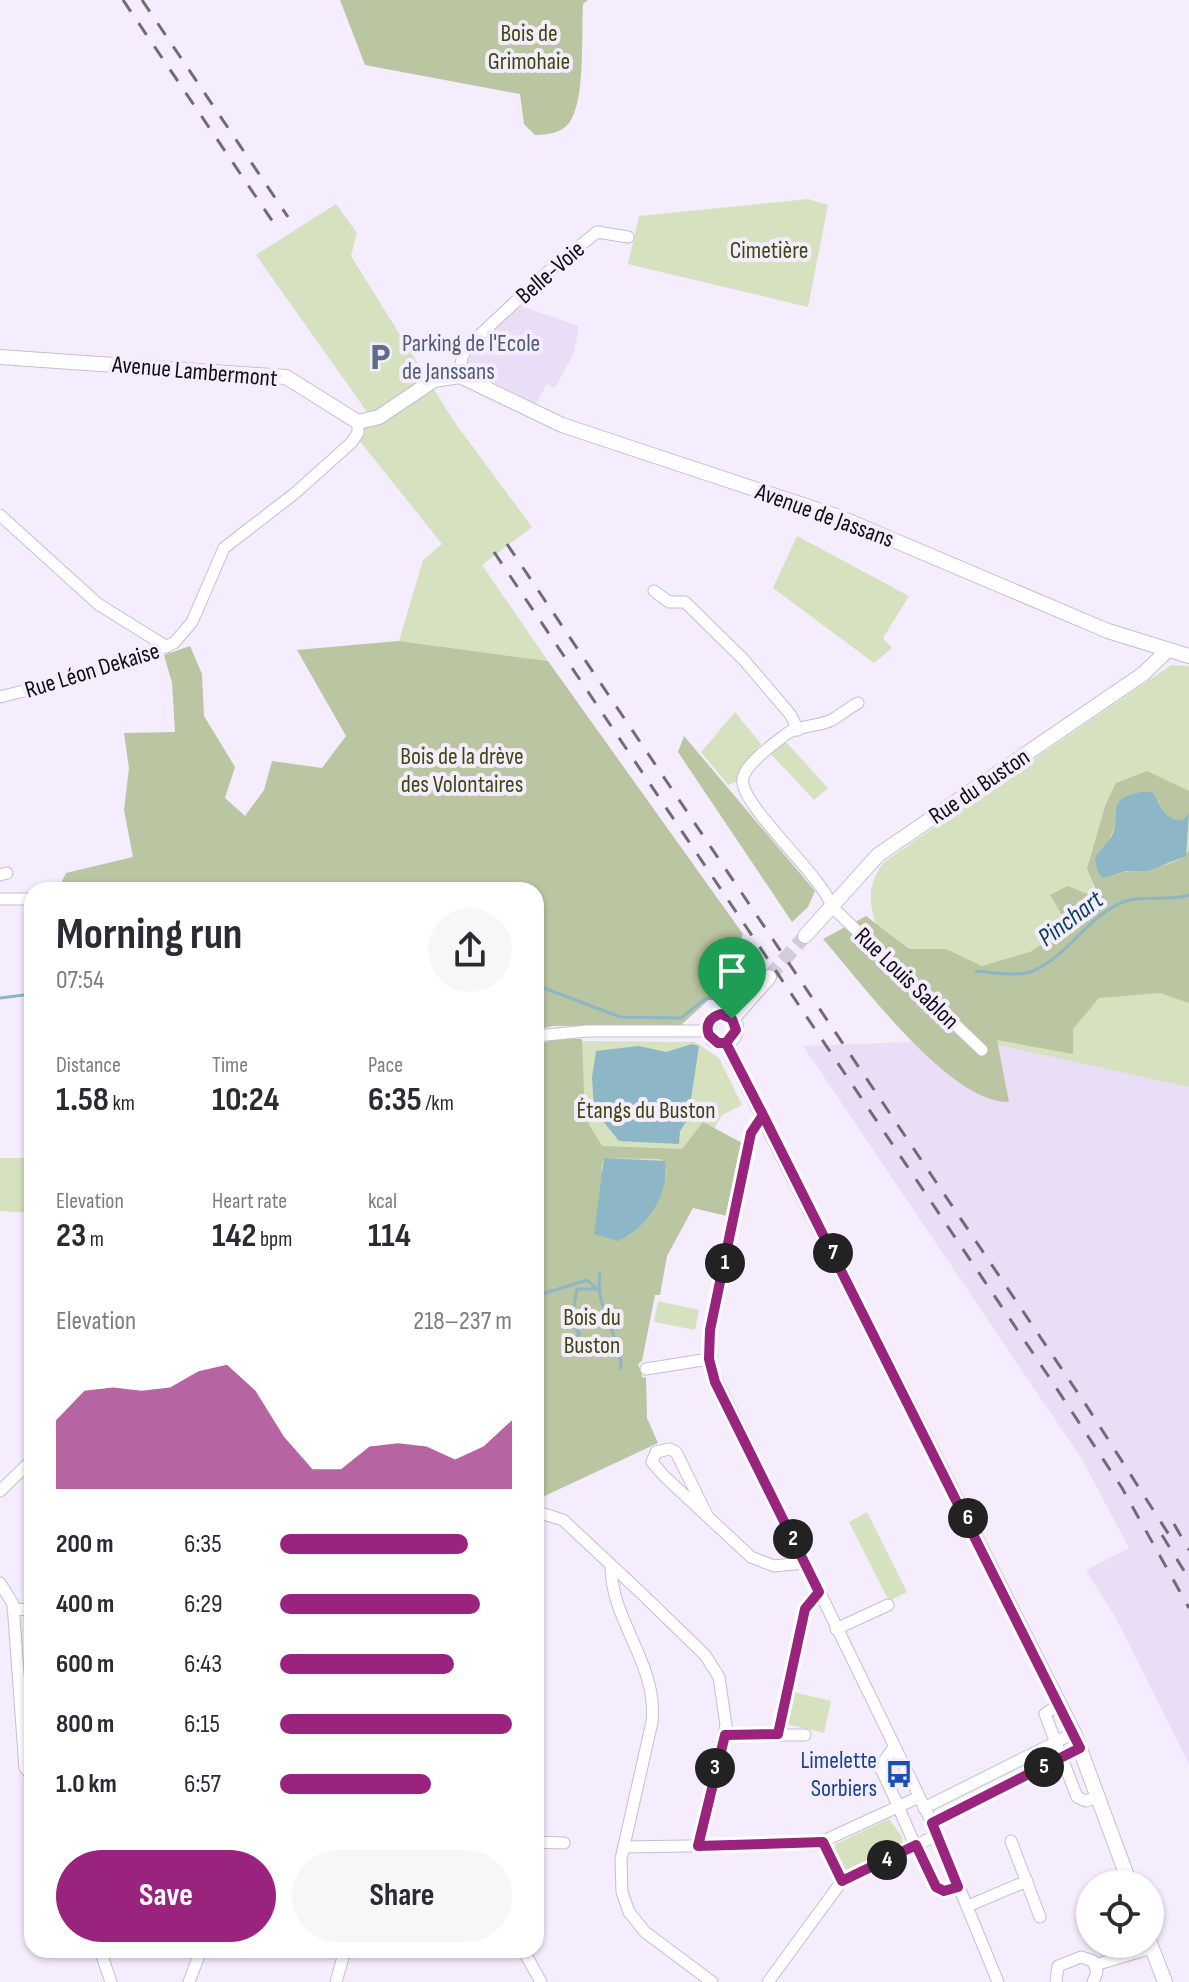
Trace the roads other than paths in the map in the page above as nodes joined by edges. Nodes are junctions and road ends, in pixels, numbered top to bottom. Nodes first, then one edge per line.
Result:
1 (628, 237) dead end
2 (0, 357) edge
3 (460, 376) junction
4 (358, 422) junction
5 (0, 515) edge
6 (654, 591) dead end
7 (167, 647) junction
8 (1167, 651) junction
9 (1189, 656) edge
10 (0, 697) edge
11 (858, 703) dead end
12 (798, 730) junction
13 (0, 899) edge
14 (24, 899) edge
15 (832, 907) junction
16 (805, 936) tunnel mouth
17 (769, 977) tunnel mouth
18 (732, 1019) junction
19 (707, 1031) junction
20 (544, 1035) edge
21 (726, 1043) junction
22 (982, 1050) dead end
23 (766, 1122) junction
24 (709, 1359) junction
25 (646, 1369) dead end
26 (24, 1468) edge
27 (0, 1491) edge
28 (544, 1514) dead end
29 (708, 1517) junction
30 (803, 1563) junction
31 (611, 1566) junction
32 (0, 1583) edge
33 (819, 1592) junction
34 (888, 1605) dead end
35 (13, 1609) junction
36 (24, 1610) edge
37 (836, 1629) junction
38 (1060, 1704) junction
39 (778, 1734) junction
40 (725, 1735) junction
41 (805, 1735) dead end
42 (1077, 1740) junction
43 (1054, 1742) junction
44 (894, 1747) junction
45 (1062, 1759) junction
46 (24, 1764) edge
47 (1099, 1796) junction
48 (921, 1803) junction
49 (898, 1806) junction
50 (935, 1829) junction
51 (1011, 1841) dead end
52 (544, 1842) edge
53 (823, 1842) junction
54 (564, 1843) dead end
55 (916, 1845) junction
56 (698, 1846) junction
57 (624, 1847) junction
58 (1125, 1870) edge
59 (842, 1881) junction
60 (1027, 1881) junction
61 (958, 1887) junction
62 (968, 1906) junction
63 (1040, 1917) dead end
64 (103, 1958) edge
65 (198, 1958) edge
66 (343, 1958) edge
67 (528, 1958) edge
68 (1115, 1958) edge
69 (1156, 1958) edge
70 (1095, 1965) junction
71 (111, 1982) edge
72 (189, 1982) edge
73 (336, 1982) edge
74 (541, 1982) edge
75 (712, 1982) edge
76 (768, 1982) edge
77 (998, 1982) edge
78 (1056, 1982) edge
79 (1093, 1982) edge
80 (1165, 1982) edge

1 - 3 street, Belle-Voie
2 - 4 street, Avenue Lambermont
3 - 4 street
3 - 8 street, Avenue de Jassans
4 - 7 street, Rue Léon Dekaise
5 - 7 street
6 - 12 street
7 - 10 street, Rue Léon Dekaise
8 - 9 street, Avenue de Jassans
8 - 15 street, Rue du Buston
11 - 12 street
12 - 15 street, Rue Louis Sablon
13 - 14 street
15 - 16 street, Rue du Buston
15 - 22 street, Rue Louis Sablon
17 - 18 street
18 - 19 street
18 - 21 street
19 - 20 street
19 - 21 street
21 - 23 street
23 - 24 street
23 - 38 street
24 - 25 street
24 - 30 street
26 - 27 street
28 - 31 street
29 - 29 street
29 - 30 street
30 - 33 street
31 - 40 street
31 - 57 street
32 - 35 street
33 - 37 street
33 - 39 street
34 - 37 street
35 - 36 street
35 - 46 street
37 - 44 street
38 - 42 street
38 - 43 street
39 - 40 street
39 - 41 street
40 - 56 street
42 - 43 street
42 - 45 street
42 - 47 street
43 - 45 street
43 - 48 street
44 - 48 street
44 - 49 street
45 - 47 street
45 - 50 street
47 - 58 street
48 - 49 street
48 - 50 street
49 - 53 street
49 - 55 street
50 - 55 street
50 - 61 street
51 - 60 street
52 - 54 street
53 - 56 street
53 - 59 street
55 - 59 street
55 - 61 street
56 - 57 street
57 - 75 street
59 - 76 street
60 - 62 street
60 - 63 street
61 - 62 street
62 - 77 street
64 - 71 street
65 - 72 street
66 - 73 street
67 - 74 street
68 - 70 street
69 - 80 street
70 - 78 street
70 - 79 street

